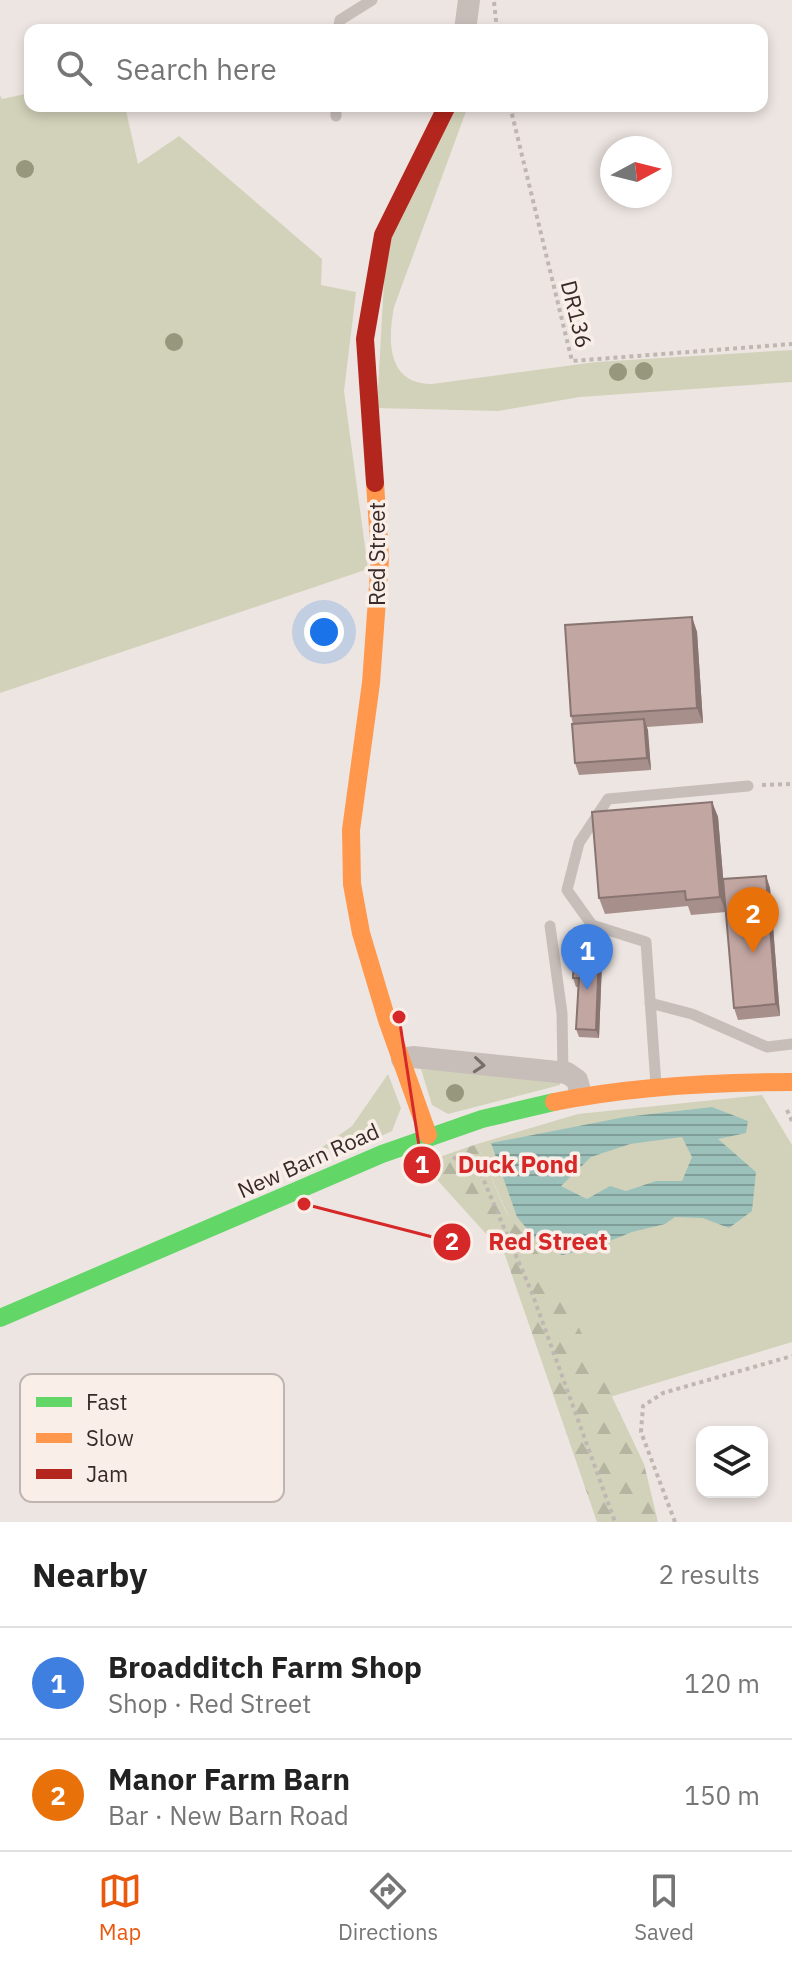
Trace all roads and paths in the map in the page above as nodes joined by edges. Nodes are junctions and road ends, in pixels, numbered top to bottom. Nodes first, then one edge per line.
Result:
1 (372, 0) edge
2 (469, 0) edge
3 (494, 0) edge
4 (339, 24) edge
5 (466, 24) edge
6 (496, 24) edge
7 (444, 112) edge
8 (511, 112) edge
9 (792, 344) edge
10 (792, 784) edge
11 (748, 786) joint
12 (550, 926) dead end
13 (650, 1003) junction
14 (792, 1044) edge
15 (402, 1059) junction
16 (563, 1073) junction
17 (792, 1082) edge
18 (656, 1085) junction
19 (581, 1094) junction
20 (428, 1135) junction
21 (0, 1318) edge
22 (792, 1356) edge
23 (615, 1522) edge
24 (675, 1522) edge

1 - 4 lane
2 - 5 street
3 - 6 path
7 - 15 street, Red Street
8 - 9 path, DR136
10 - 11 path
11 - 13 lane
12 - 16 lane
13 - 14 lane
13 - 18 lane
15 -> 16 street
15 - 20 street, Red Street
16 - 19 street
17 - 18 street, New Barn Road
18 - 19 street, New Barn Road
19 - 20 street, New Barn Road
20 - 21 street, New Barn Road
20 - 23 path
22 - 24 path

